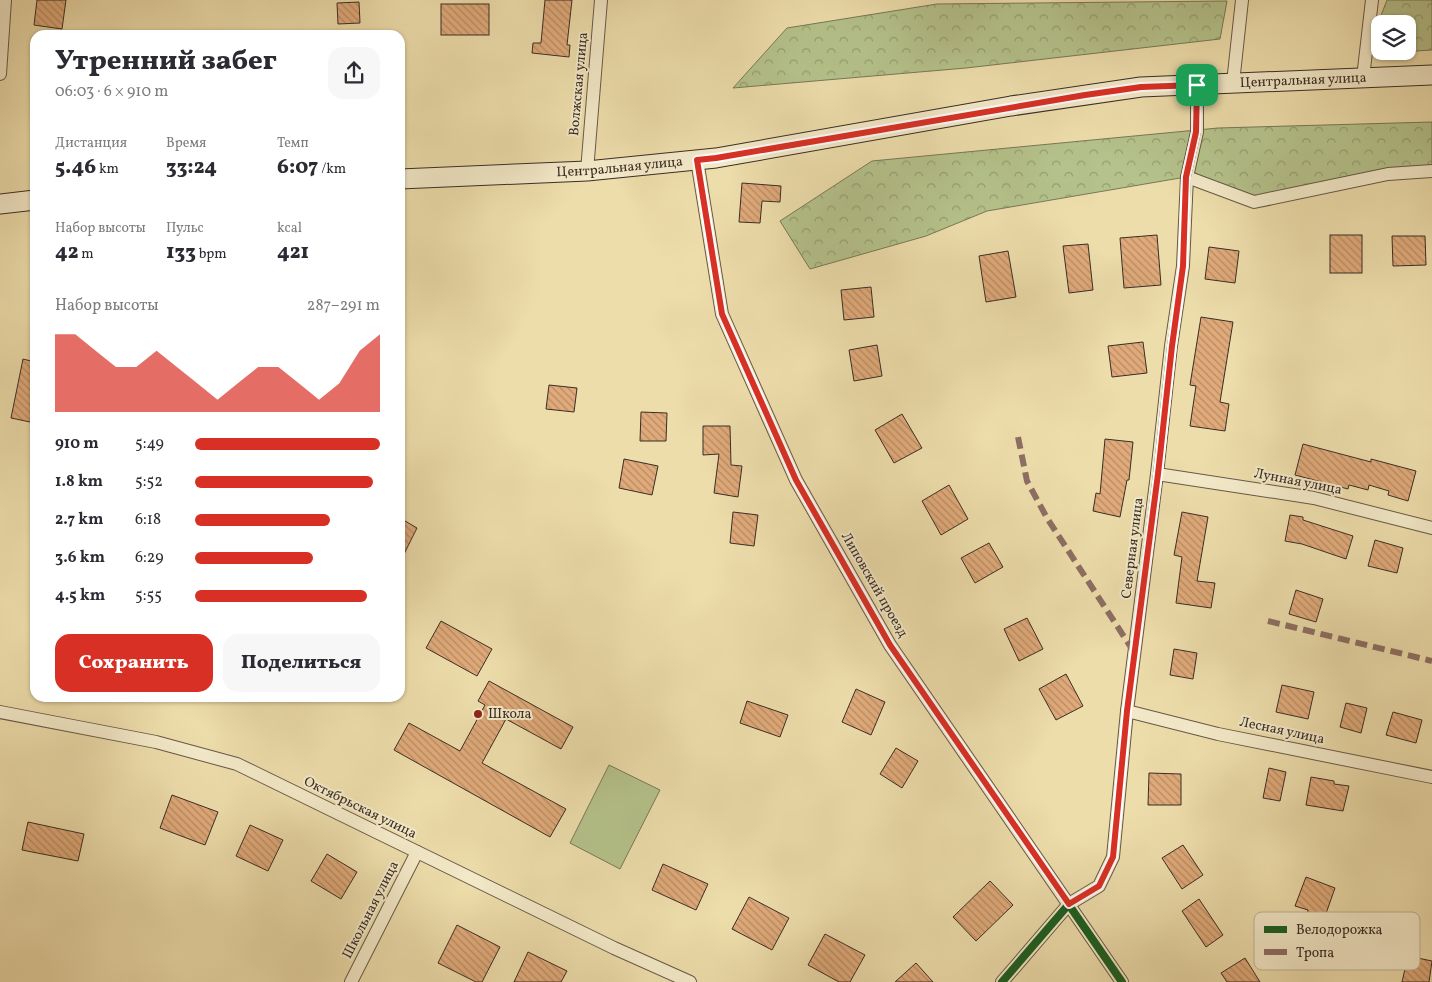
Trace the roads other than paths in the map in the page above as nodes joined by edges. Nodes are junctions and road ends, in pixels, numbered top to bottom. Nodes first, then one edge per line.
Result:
1 (5, 0) edge
2 (602, 0) edge
3 (1242, 0) edge
4 (1372, 0) edge
5 (0, 74) edge
6 (1432, 75) edge
7 (1363, 78) junction
8 (1233, 83) junction
9 (1197, 85) junction
10 (697, 160) junction
11 (587, 171) junction
12 (1432, 171) edge
13 (1186, 177) junction
14 (405, 178) edge
15 (30, 201) edge
16 (0, 204) edge
17 (1158, 474) junction
18 (1432, 528) edge
19 (1127, 711) junction
20 (0, 712) edge
21 (1432, 777) edge
22 (418, 852) junction
23 (1069, 904) junction
24 (351, 982) edge
25 (690, 982) edge
26 (1002, 982) edge
27 (1122, 982) edge

1 - 5 street
2 - 11 street, Волжская улица
3 - 8 street
4 - 7 street
6 - 7 main road, Центральная улица
7 - 8 main road, Центральная улица
8 - 9 main road, Центральная улица
9 - 10 main road, Центральная улица
9 - 13 street, Северная улица
10 - 11 main road, Центральная улица
10 - 23 street, Липовский проезд
11 - 14 main road, Центральная улица
12 - 13 street
13 - 17 street, Северная улица
15 - 16 main road
17 - 18 street, Лунная улица
17 - 19 street, Северная улица
19 - 21 street, Лесная улица
19 - 23 street, Северная улица
20 - 22 street, Октябрьская улица
22 - 24 street, Школьная улица
22 - 25 street, Октябрьская улица
23 - 26 street, Северная улица
23 - 27 street, Липовский проезд

